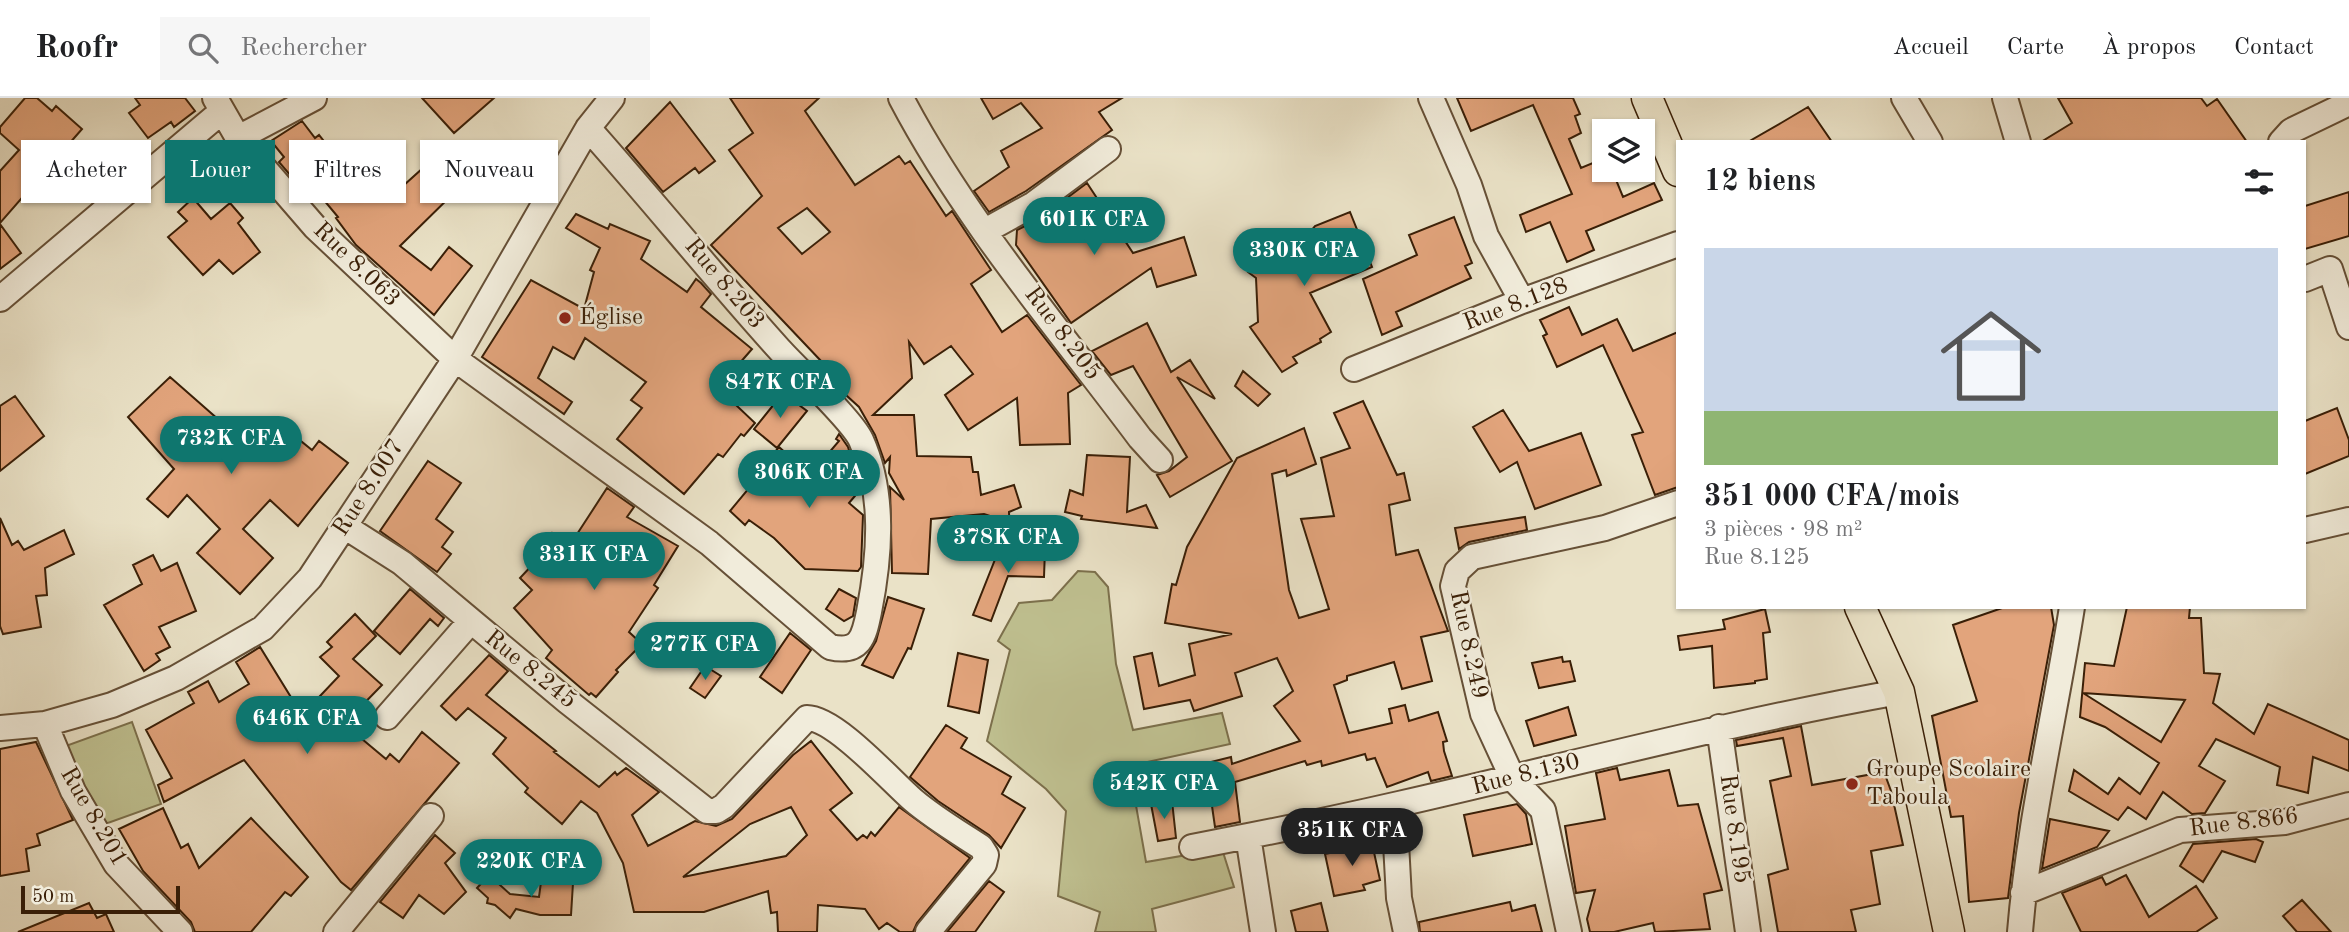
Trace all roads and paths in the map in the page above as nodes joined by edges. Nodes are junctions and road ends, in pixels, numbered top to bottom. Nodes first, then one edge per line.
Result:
1 (314, 98) edge
2 (612, 98) edge
3 (901, 98) edge
4 (1431, 98) edge
5 (1647, 98) edge
6 (1904, 98) edge
7 (2005, 98) edge
8 (2349, 103) edge
9 (218, 105) edge
10 (588, 128) junction
11 (237, 138) junction
12 (1929, 140) edge
13 (2017, 140) edge
14 (2283, 140) edge
15 (1108, 149) dead end
16 (1676, 165) edge
17 (985, 231) junction
18 (1676, 245) edge
19 (2340, 266) edge
20 (2306, 279) edge
21 (0, 299) edge
22 (1522, 301) junction
23 (2349, 327) edge
24 (455, 359) junction
25 (1354, 369) dead end
26 (1160, 460) dead end
27 (1676, 504) edge
28 (2349, 520) edge
29 (344, 526) junction
30 (2306, 530) edge
31 (1861, 609) edge
32 (2072, 609) edge
33 (470, 622) junction
34 (1899, 692) junction
35 (387, 717) dead end
36 (44, 724) junction
37 (0, 726) edge
38 (1719, 727) junction
39 (1513, 779) junction
40 (2349, 805) edge
41 (1394, 807) junction
42 (431, 816) dead end
43 (1248, 836) junction
44 (1192, 847) dead end
45 (2023, 893) junction
46 (180, 932) edge
47 (336, 932) edge
48 (928, 932) edge
49 (1263, 932) edge
50 (1406, 932) edge
51 (1569, 932) edge
52 (1748, 932) edge
53 (1948, 932) edge
54 (2020, 932) edge

1 - 11 street
2 - 10 street, Rue 8.007
3 - 17 street, Rue 8.205
4 - 22 street
5 - 16 main road
6 - 12 street
7 - 13 street
8 - 14 street
9 - 11 street, Rue 8.063
9 - 21 street
10 - 24 street, Rue 8.007
10 - 24 street, Rue 8.203
11 - 24 street, Rue 8.063
15 - 17 street
17 - 26 street, Rue 8.205
18 - 22 street, Rue 8.128
19 - 20 street
19 - 23 street
22 - 25 street, Rue 8.128
24 - 29 street, Rue 8.007
27 - 39 street, Rue 8.249
28 - 30 street
29 - 33 street, Rue 8.245
29 - 36 street, Rue 8.007
31 - 34 main road
32 - 45 street
33 - 35 street
33 - 48 street, Rue 8.245
34 - 38 street, Rue 8.130
34 - 53 main road
36 - 37 street, Rue 8.007
36 - 46 street, Rue 8.201
38 - 39 street, Rue 8.130
38 - 52 street, Rue 8.195
39 - 41 street, Rue 8.130
39 - 51 street, Rue 8.249
40 - 45 street, Rue 8.866
41 - 43 street, Rue 8.130
41 - 50 street
42 - 47 street
43 - 44 street, Rue 8.130
43 - 49 street
45 - 54 street

